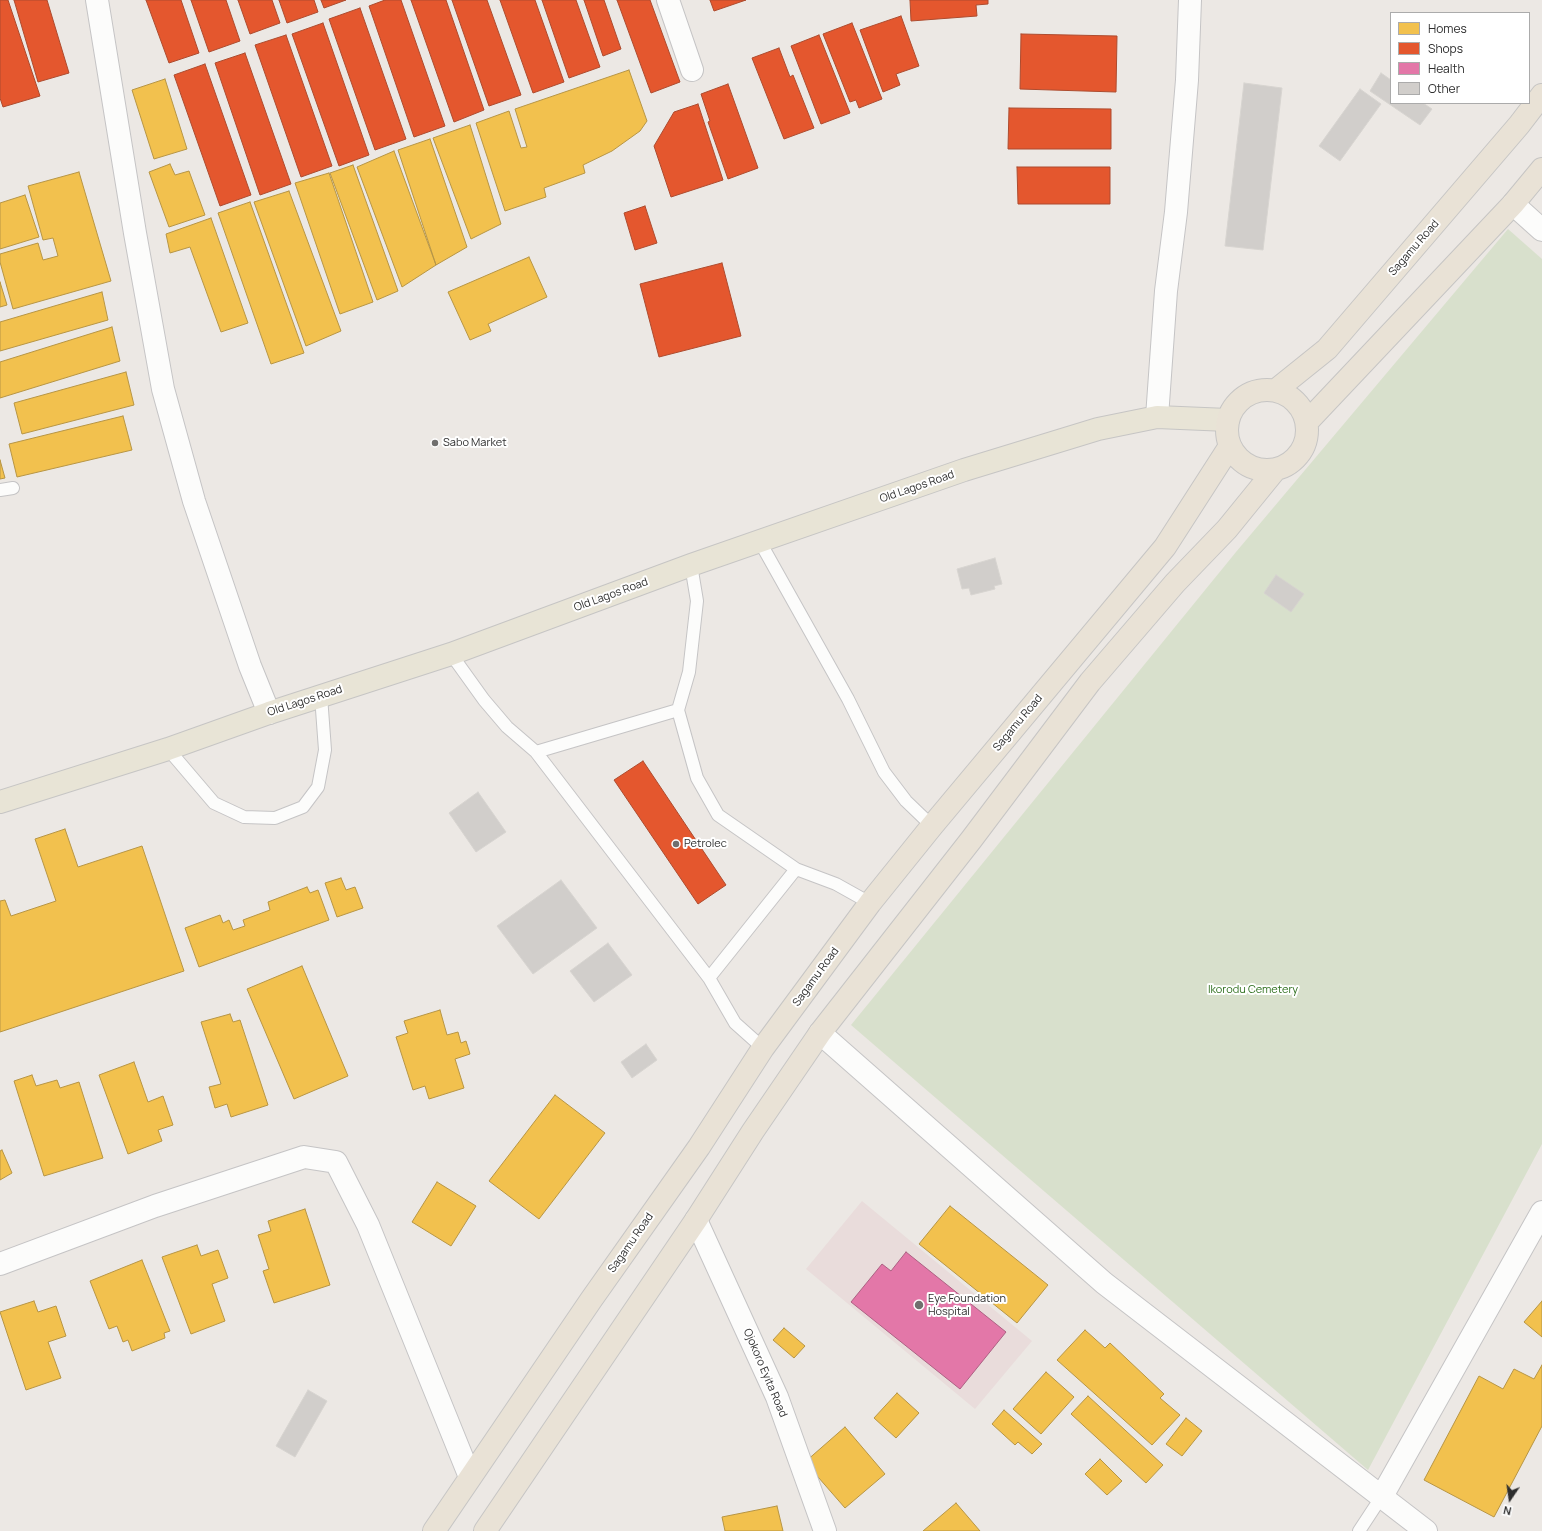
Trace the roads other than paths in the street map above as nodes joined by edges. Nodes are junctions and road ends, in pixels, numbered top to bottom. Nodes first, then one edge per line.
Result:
1 (97, 0) edge
2 (668, 0) edge
3 (1190, 0) edge
4 (692, 70) dead end
5 (1542, 95) edge
6 (1542, 169) edge
7 (1513, 204) junction
8 (1542, 230) edge
9 (1276, 390) junction
10 (1157, 416) junction
11 (1228, 420) junction
12 (1308, 421) junction
13 (1230, 446) junction
14 (1275, 470) junction
15 (13, 488) dead end
16 (0, 490) edge
17 (760, 542) junction
18 (691, 565) junction
19 (451, 654) junction
20 (321, 696) junction
21 (678, 710) junction
22 (269, 713) junction
23 (168, 749) junction
24 (536, 752) junction
25 (0, 802) edge
26 (932, 826) junction
27 (796, 869) junction
28 (870, 904) junction
29 (709, 978) junction
30 (820, 1033) junction
31 (763, 1048) junction
32 (1542, 1212) edge
33 (696, 1220) junction
34 (0, 1264) edge
35 (470, 1477) junction
36 (1382, 1496) junction
37 (1420, 1529) edge
38 (434, 1531) edge
39 (485, 1531) edge
40 (826, 1531) edge
41 (1359, 1531) edge

1 - 22 street
2 - 4 street
3 - 10 street
5 - 9 highway, Sagamu Road
6 - 7 highway
7 - 8 street
7 - 12 highway
9 - 11 highway
9 - 12 highway
10 - 11 main road, Old Lagos Road
10 - 17 main road, Old Lagos Road
11 - 13 highway
12 - 14 highway
13 - 14 highway
13 - 26 highway, Sagamu Road
14 - 30 highway
15 - 16 lane
17 - 18 main road, Old Lagos Road
17 - 26 lane
18 - 19 main road, Old Lagos Road
18 - 21 lane
19 - 20 main road, Old Lagos Road
19 - 24 lane
20 - 22 main road, Old Lagos Road
20 - 23 lane
21 - 24 lane
21 - 27 lane
22 - 23 main road, Old Lagos Road
23 - 25 main road, Old Lagos Road
24 - 29 lane
26 - 28 highway, Sagamu Road
27 - 28 lane
27 - 29 lane
28 - 31 highway, Sagamu Road
29 - 31 lane
30 - 33 highway
30 - 36 street
31 - 35 highway, Sagamu Road
32 - 36 street
33 - 39 highway
33 - 40 street, Ojokoro Eyita Road
34 - 35 street
35 - 38 highway, Sagamu Road
36 - 37 street
36 - 41 lane

